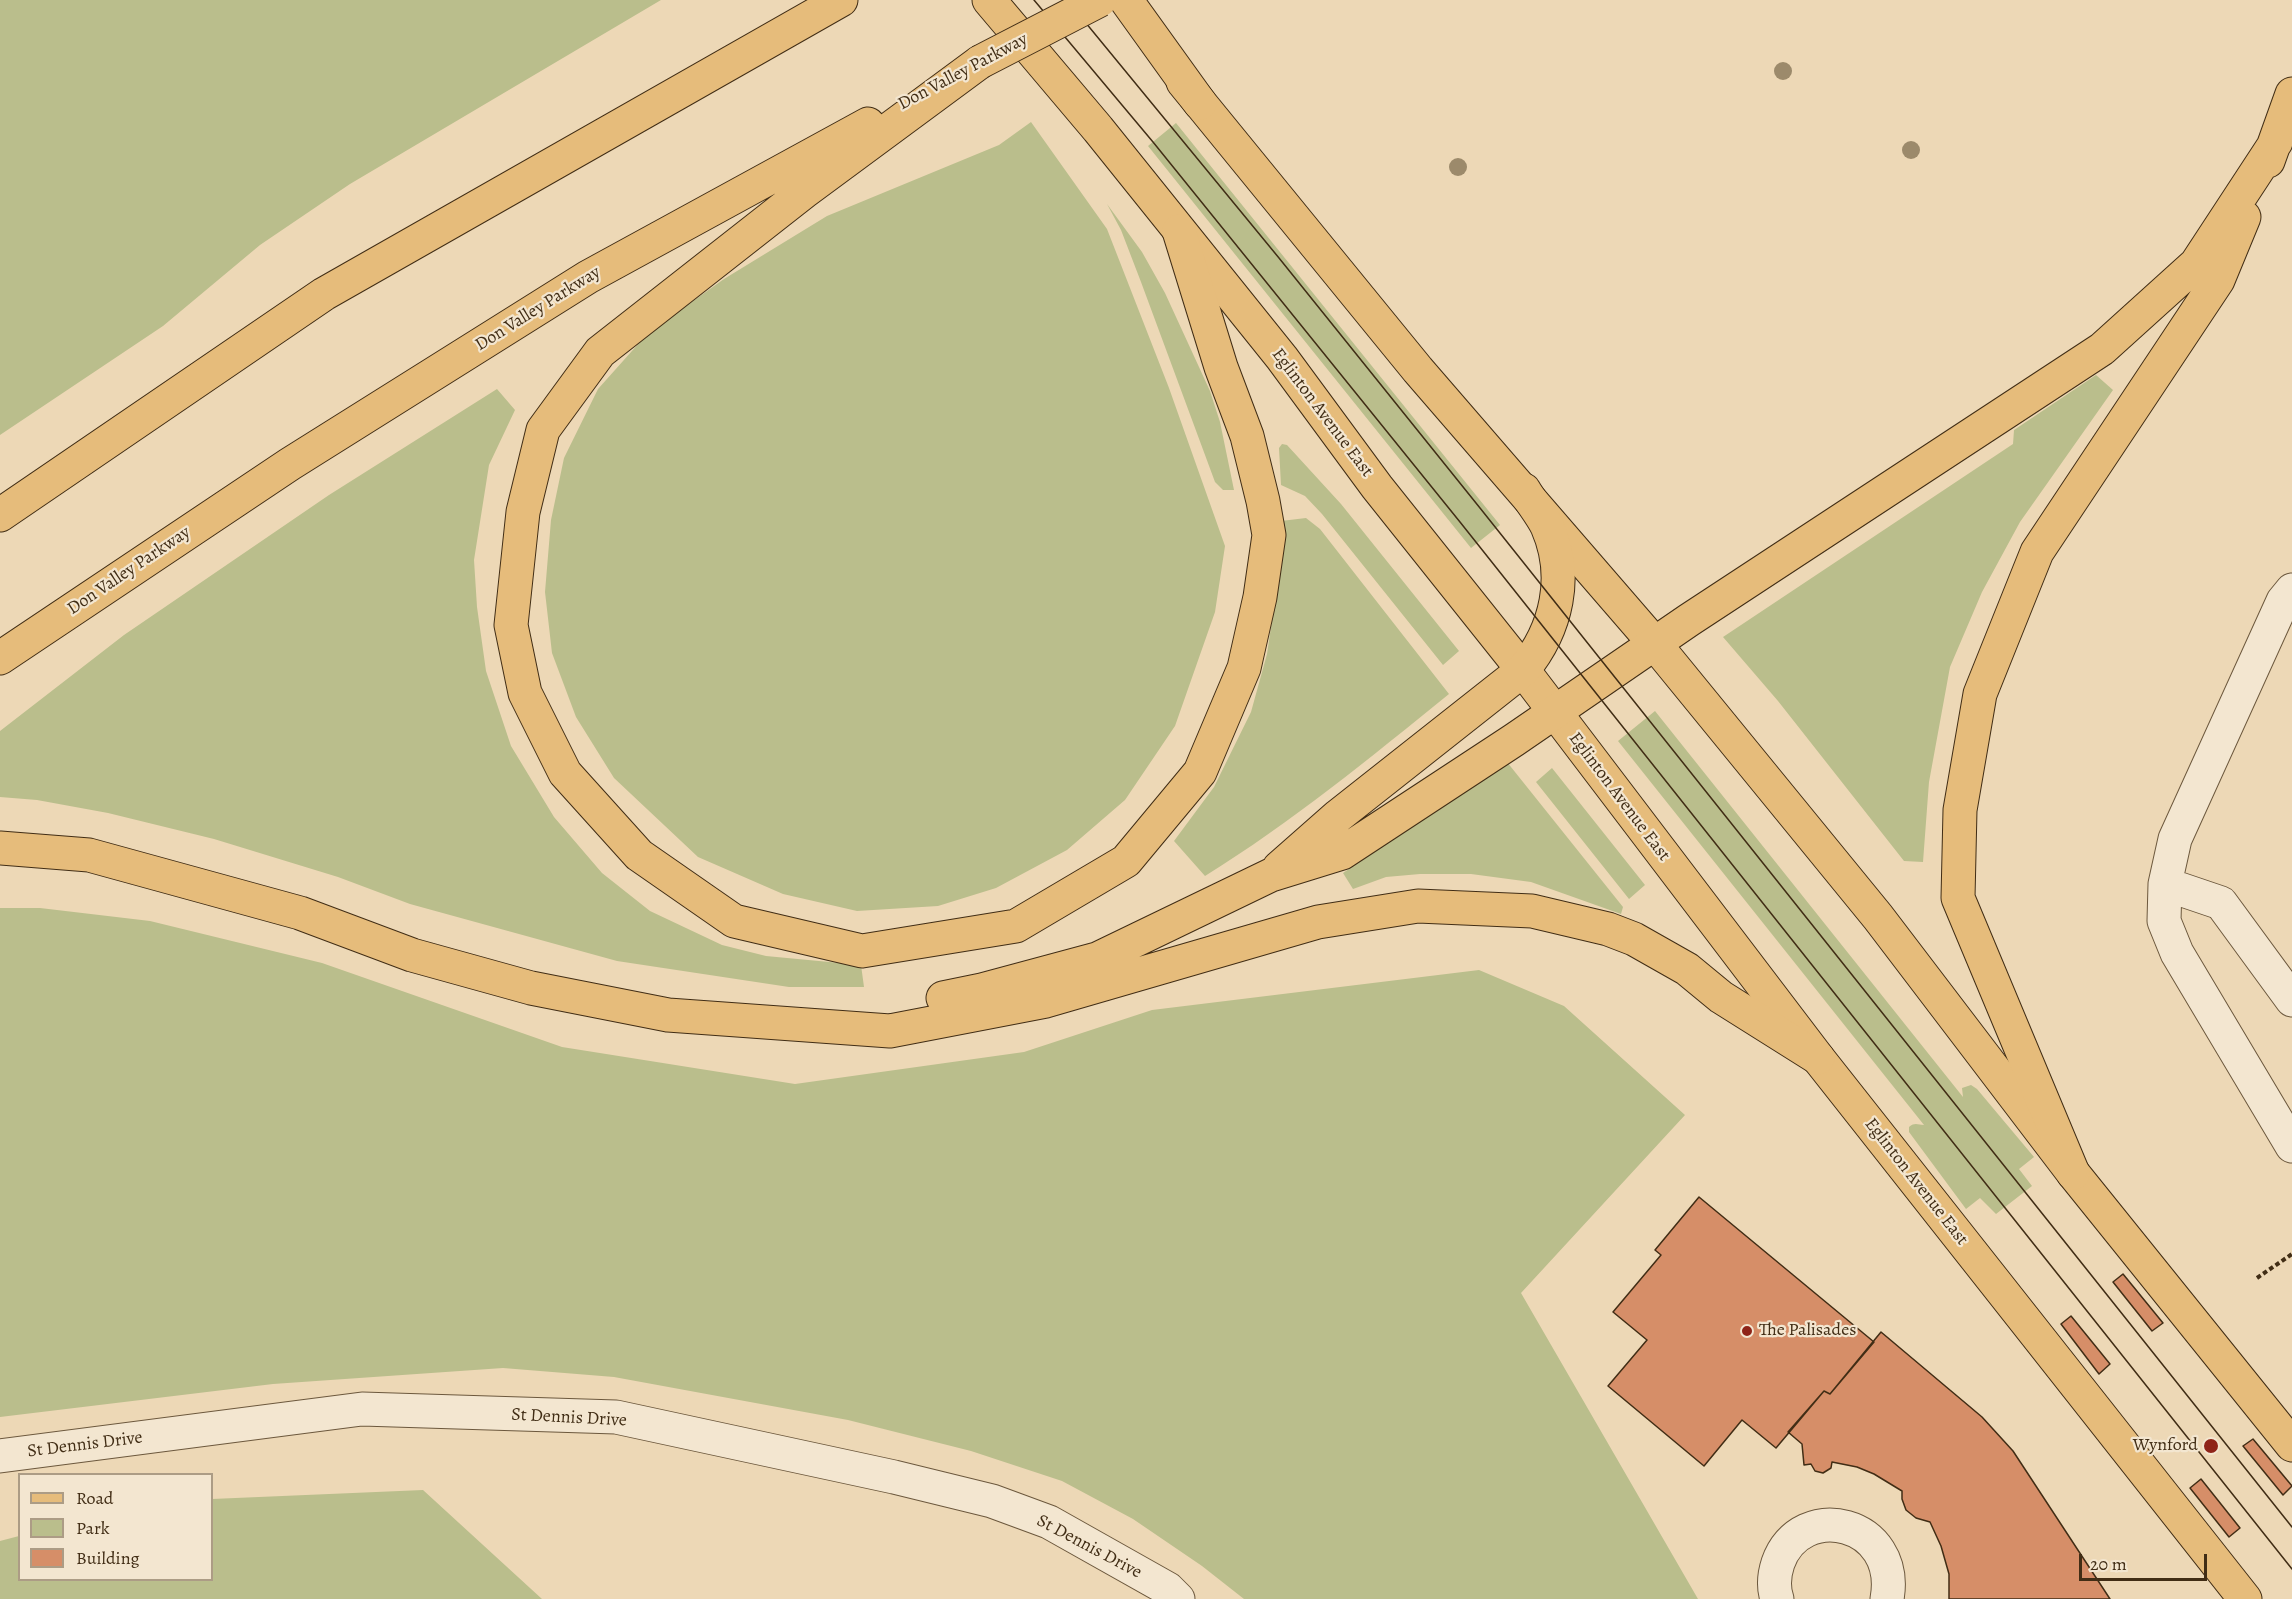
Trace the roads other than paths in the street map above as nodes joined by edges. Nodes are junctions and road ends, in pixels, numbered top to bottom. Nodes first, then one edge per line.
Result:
1 (840, 0) edge
2 (989, 0) edge
3 (1100, 0) edge
4 (1119, 0) edge
5 (1126, 0) edge
6 (980, 62) junction
7 (2292, 94) edge
8 (1200, 103) junction
9 (2276, 142) junction
10 (1179, 231) junction
11 (1524, 490) junction
12 (0, 515) edge
13 (2292, 590) edge
14 (1655, 644) junction
15 (0, 658) edge
16 (1523, 670) junction
17 (1554, 712) junction
18 (0, 848) edge
19 (1271, 875) junction
20 (2165, 884) junction
21 (2292, 1000) edge
22 (808, 1025) junction
23 (1818, 1058) junction
24 (2292, 1146) edge
25 (2073, 1173) junction
26 (2292, 1445) edge
27 (0, 1456) edge
28 (1178, 1599) edge
29 (1777, 1599) edge
30 (1887, 1599) edge
31 (2245, 1599) edge

1 - 12 main road
2 - 10 main road, Eglinton Avenue East
3 - 6 main road, Don Valley Parkway, bridge
4 - 8 main road
5 - 8 main road
6 - 10 main road
6 - 15 main road, Don Valley Parkway
7 - 9 main road
8 - 11 main road
9 - 14 main road
9 - 25 main road
10 - 16 main road, Eglinton Avenue East
11 - 14 main road
11 - 16 main road
13 - 20 street
14 - 17 main road
14 - 25 main road
16 - 17 main road, Eglinton Avenue East
16 - 19 main road
17 - 19 main road
17 - 23 main road, Eglinton Avenue East
18 - 22 main road
19 - 22 main road
20 - 21 street
20 - 24 street
22 - 23 main road
23 - 31 main road, Eglinton Avenue East
25 - 26 main road
27 - 28 street, St Dennis Drive
29 - 30 street

